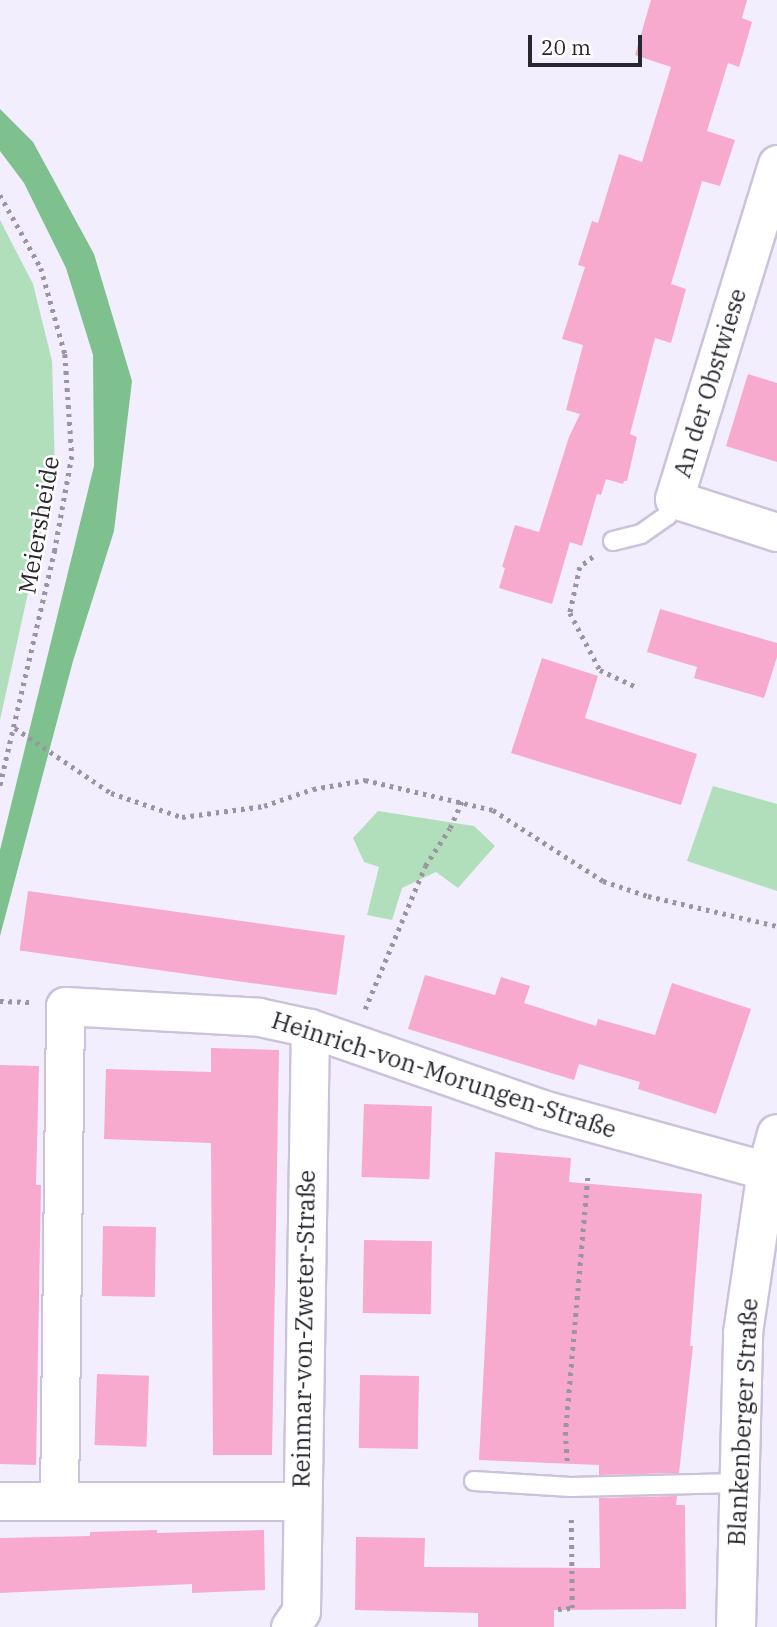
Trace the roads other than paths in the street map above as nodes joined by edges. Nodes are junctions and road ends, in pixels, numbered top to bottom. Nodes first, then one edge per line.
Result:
1 (777, 164) edge
2 (674, 499) junction
3 (777, 532) edge
4 (613, 541) road end
5 (310, 1028) junction
6 (777, 1135) edge
7 (767, 1171) junction
8 (474, 1481) dead end
9 (738, 1483) junction
10 (0, 1501) edge
11 (59, 1501) junction
12 (300, 1501) junction
13 (290, 1627) edge
14 (736, 1627) edge

1 - 2 street, An der Obstwiese
2 - 3 street, An der Obstwiese
2 - 4 lane
5 - 7 street, Heinrich-von-Morungen-Straße
5 - 11 street, Heinrich-von-Morungen-Straße
5 - 12 street, Reinmar-von-Zweter-Straße
6 - 7 street, Blankenberger Straße
7 - 9 street, Blankenberger Straße
8 - 9 lane
9 - 14 street, Blankenberger Straße
10 - 11 street
11 - 12 street
12 - 13 street, Reinmar-von-Zweter-Straße

